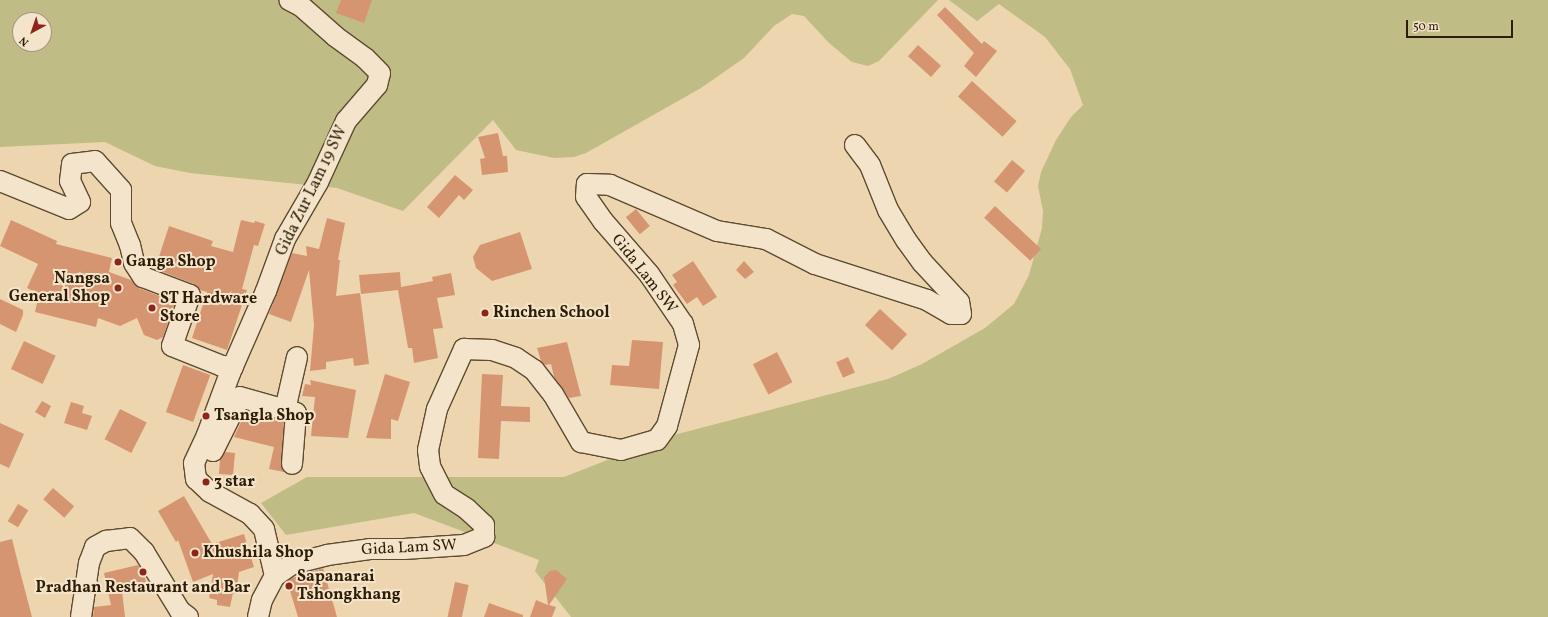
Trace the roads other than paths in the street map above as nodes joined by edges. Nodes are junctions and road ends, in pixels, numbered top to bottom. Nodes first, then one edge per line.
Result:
1 (289, 0) edge
2 (855, 145) dead end
3 (0, 181) edge
4 (297, 356) dead end
5 (233, 367) junction
6 (285, 410) junction
7 (292, 464) dead end
8 (196, 476) junction
9 (275, 576) junction
10 (81, 617) edge
11 (188, 617) edge
12 (258, 617) edge

1 - 5 street, Gida Zur Lam 19 SW
2 - 9 street, Gida Lam SW
3 - 5 street
4 - 6 street
5 - 8 street, Gida Zur Lam 19 SW
6 - 7 street
6 - 8 street
8 - 9 street
9 - 12 street, Gida Lam SW
10 - 11 street

